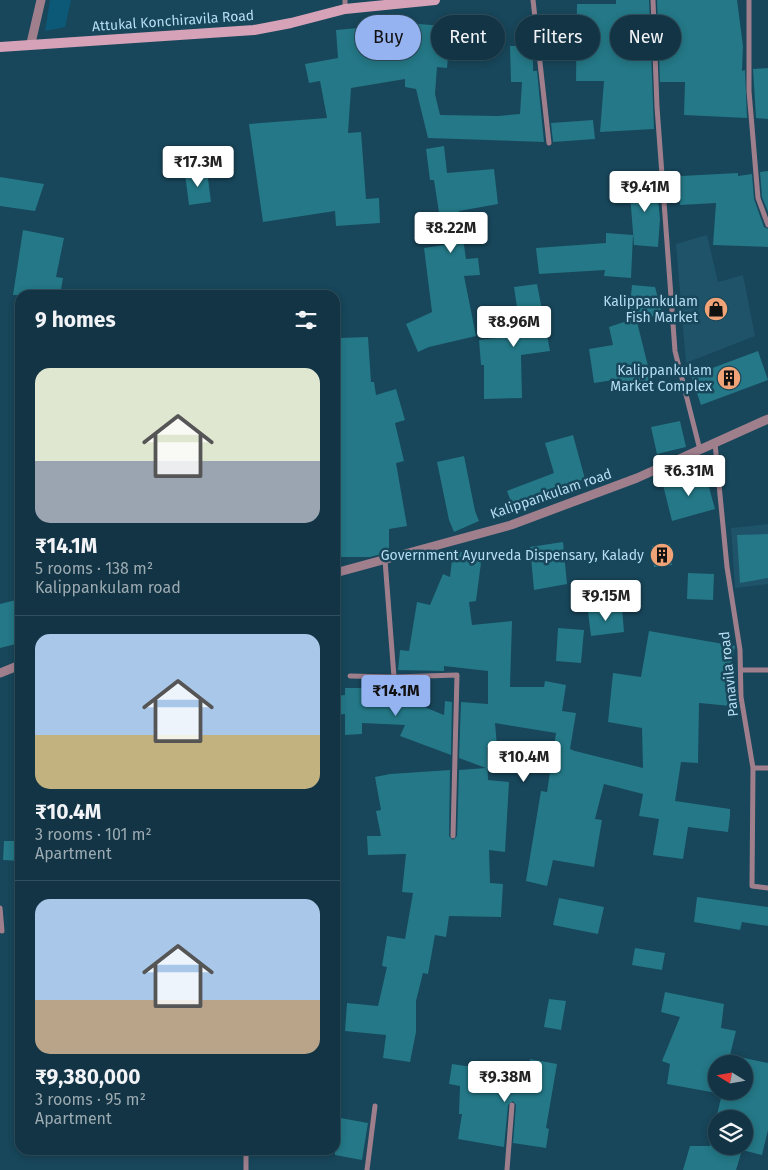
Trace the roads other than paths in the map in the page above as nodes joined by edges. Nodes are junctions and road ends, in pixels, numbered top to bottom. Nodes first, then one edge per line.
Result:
1 (41, 0) edge
2 (435, 0) edge
3 (533, 0) edge
4 (654, 0) edge
5 (750, 0) edge
6 (378, 3) edge
7 (345, 4) edge
8 (31, 43) junction
9 (0, 47) edge
10 (549, 143) dead end
11 (768, 225) edge
12 (768, 419) edge
13 (715, 443) junction
14 (700, 450) junction
15 (385, 560) junction
16 (340, 572) edge
17 (15, 667) edge
18 (740, 670) junction
19 (768, 670) edge
20 (0, 673) edge
21 (350, 676) dead end
22 (394, 677) junction
23 (752, 768) junction
24 (768, 768) edge
25 (453, 836) dead end
26 (768, 888) edge
27 (0, 908) edge
28 (2, 931) dead end
29 (512, 1105) dead end
30 (375, 1106) dead end
31 (246, 1155) edge
32 (246, 1170) edge
33 (367, 1170) edge
34 (506, 1170) edge

1 - 8 street
2 - 6 main road, Attukal Konchiravila Road
3 - 10 street
4 - 14 street
5 - 11 street
6 - 7 main road, Attukal Konchiravila Road
7 - 8 main road, Attukal Konchiravila Road
8 - 9 main road, Attukal Konchiravila Road
12 - 13 street, Kalippankulam road
13 - 14 street, Kalippankulam road
13 - 18 street, Panavila road
14 - 15 street, Kalippankulam road
15 - 16 street, Kalippankulam road
15 - 22 street
17 - 20 street
18 - 19 street
18 - 23 street, Panavila road
21 - 22 street
22 - 25 street
23 - 24 street
23 - 26 street, Panavila road
27 - 28 street
29 - 34 street
30 - 33 street
31 - 32 street

